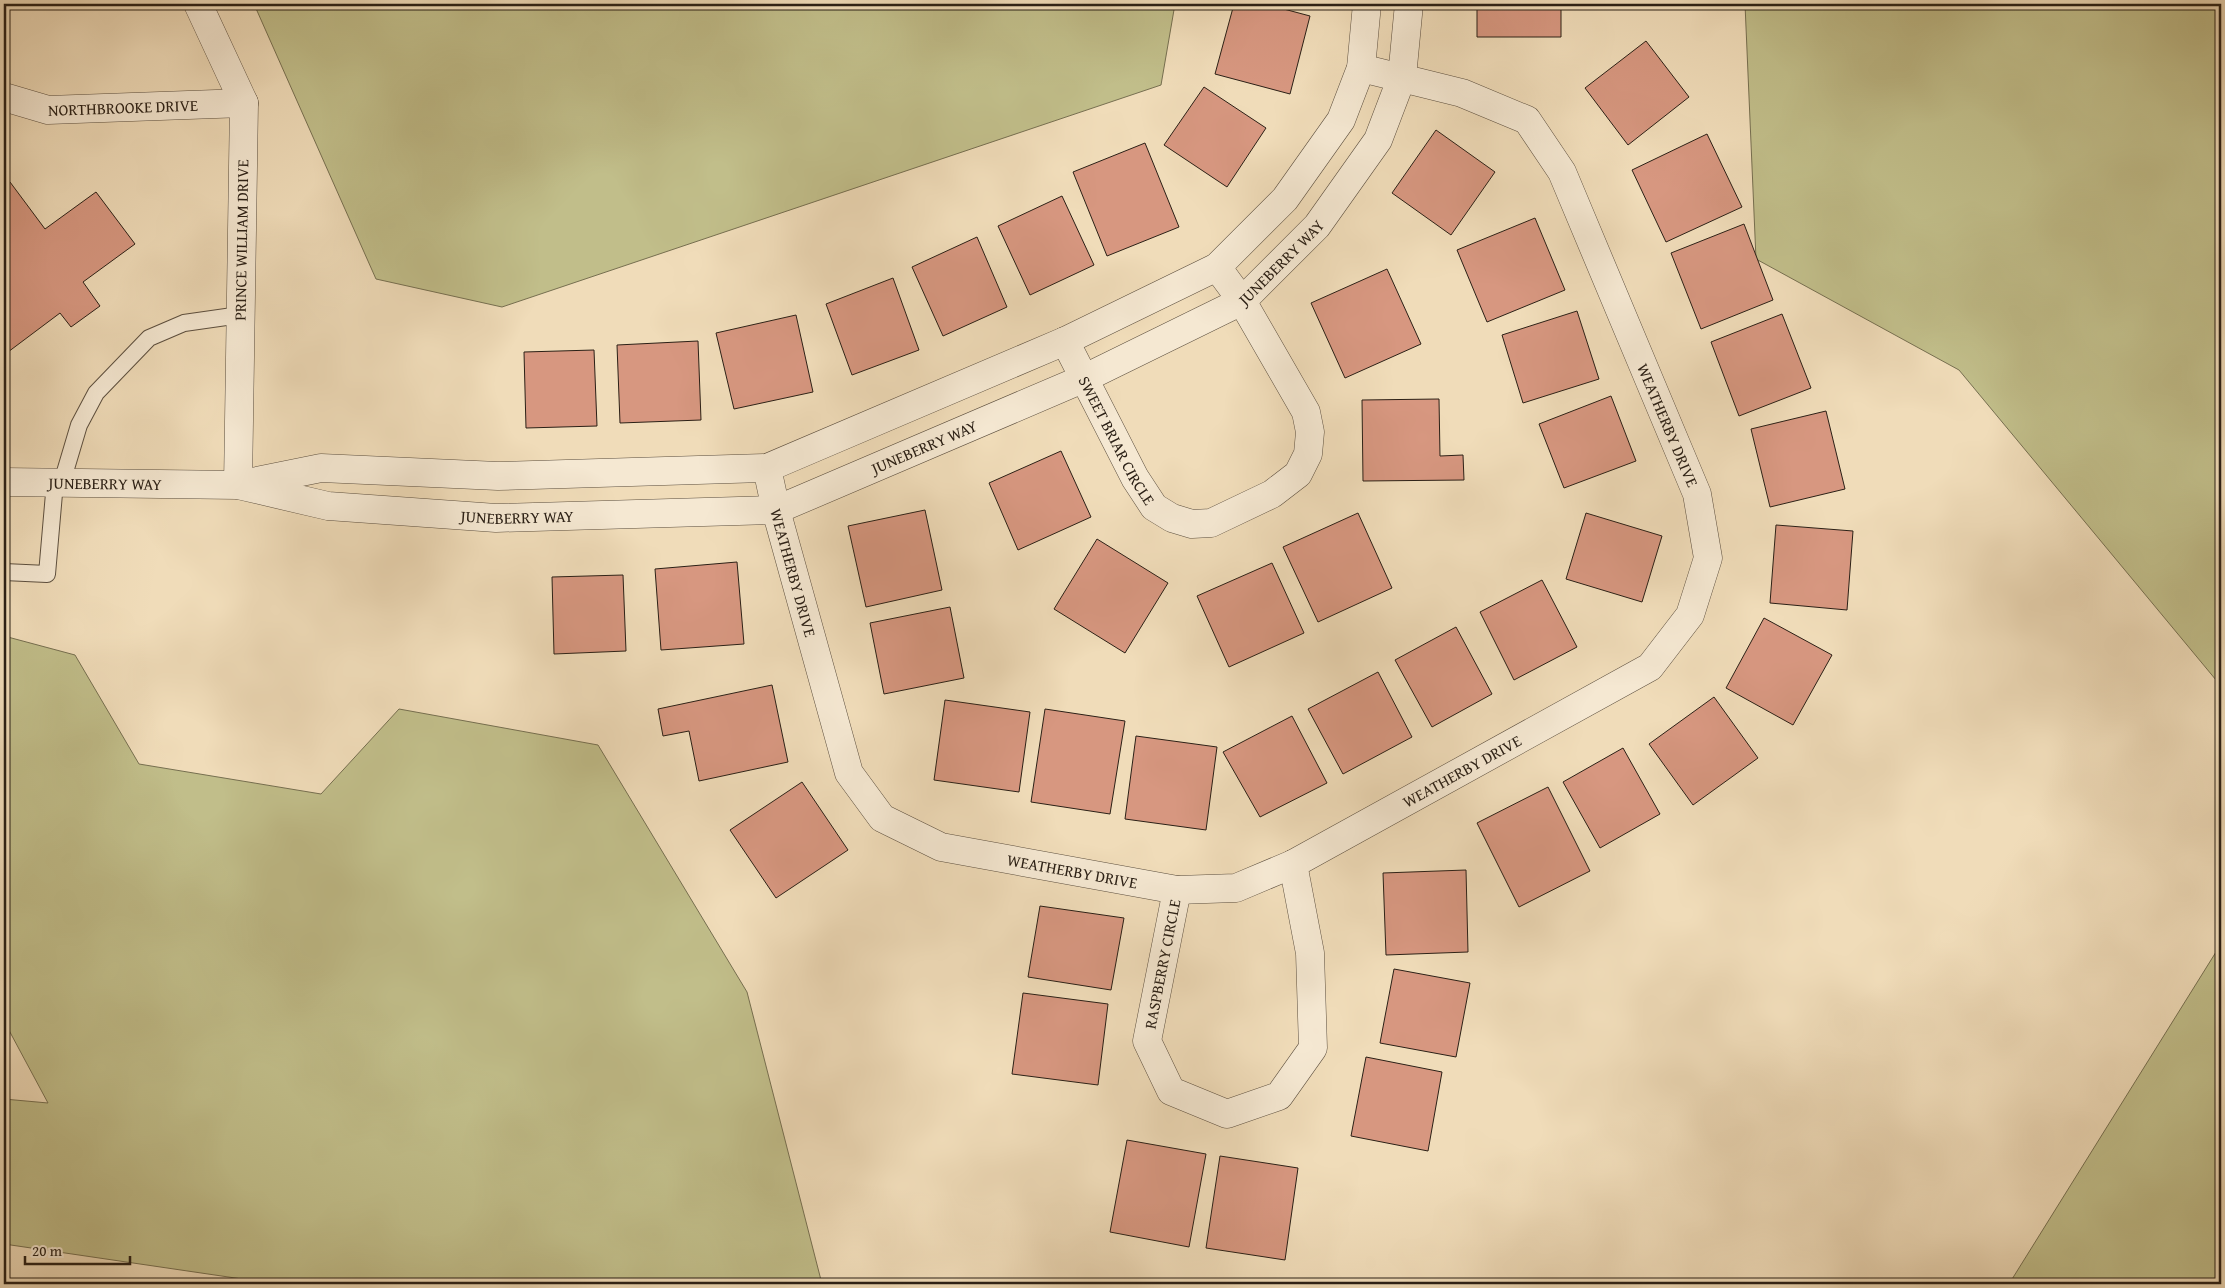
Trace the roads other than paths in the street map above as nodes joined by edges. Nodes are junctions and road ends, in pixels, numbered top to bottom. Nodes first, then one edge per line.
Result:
1 (198, 4) edge
2 (1367, 4) edge
3 (1409, 4) edge
4 (1360, 68) junction
5 (1402, 77) junction
6 (4, 96) edge
7 (244, 104) junction
8 (1217, 267) junction
9 (1242, 301) junction
10 (240, 315) junction
11 (1065, 341) junction
12 (1085, 378) junction
13 (767, 468) junction
14 (498, 476) junction
15 (4, 482) edge
16 (59, 482) junction
17 (238, 485) junction
18 (776, 510) junction
19 (496, 518) junction
20 (4, 572) edge
21 (1293, 864) junction
22 (1177, 890) junction

1 - 7 street, PRINCE WILLIAM DRIVE
2 - 4 street, JUNEBERRY WAY
3 - 5 street, JUNEBERRY WAY
4 - 5 street, WEATHERBY DRIVE
4 - 8 street, JUNEBERRY WAY
5 - 9 street, JUNEBERRY WAY
5 - 21 street, WEATHERBY DRIVE
6 - 7 street, NORTHBROOKE DRIVE
7 - 10 street, PRINCE WILLIAM DRIVE
8 - 9 street, SWEET BRIAR CIRCLE
8 - 11 street, JUNEBERRY WAY
9 - 12 street, JUNEBERRY WAY
9 - 12 street, SWEET BRIAR CIRCLE
10 - 16 lane
10 - 17 street, PRINCE WILLIAM DRIVE
11 - 12 street, SWEET BRIAR CIRCLE
11 - 13 street, JUNEBERRY WAY
12 - 18 street, JUNEBERRY WAY
13 - 14 street, JUNEBERRY WAY
13 - 18 street, WEATHERBY DRIVE
14 - 17 street, JUNEBERRY WAY
14 - 19 street
15 - 16 street, JUNEBERRY WAY
16 - 17 street, JUNEBERRY WAY
16 - 20 lane
17 - 19 street, JUNEBERRY WAY
18 - 19 street, JUNEBERRY WAY
18 - 22 street, WEATHERBY DRIVE
21 - 22 street, WEATHERBY DRIVE
21 - 22 street, RASPBERRY CIRCLE

